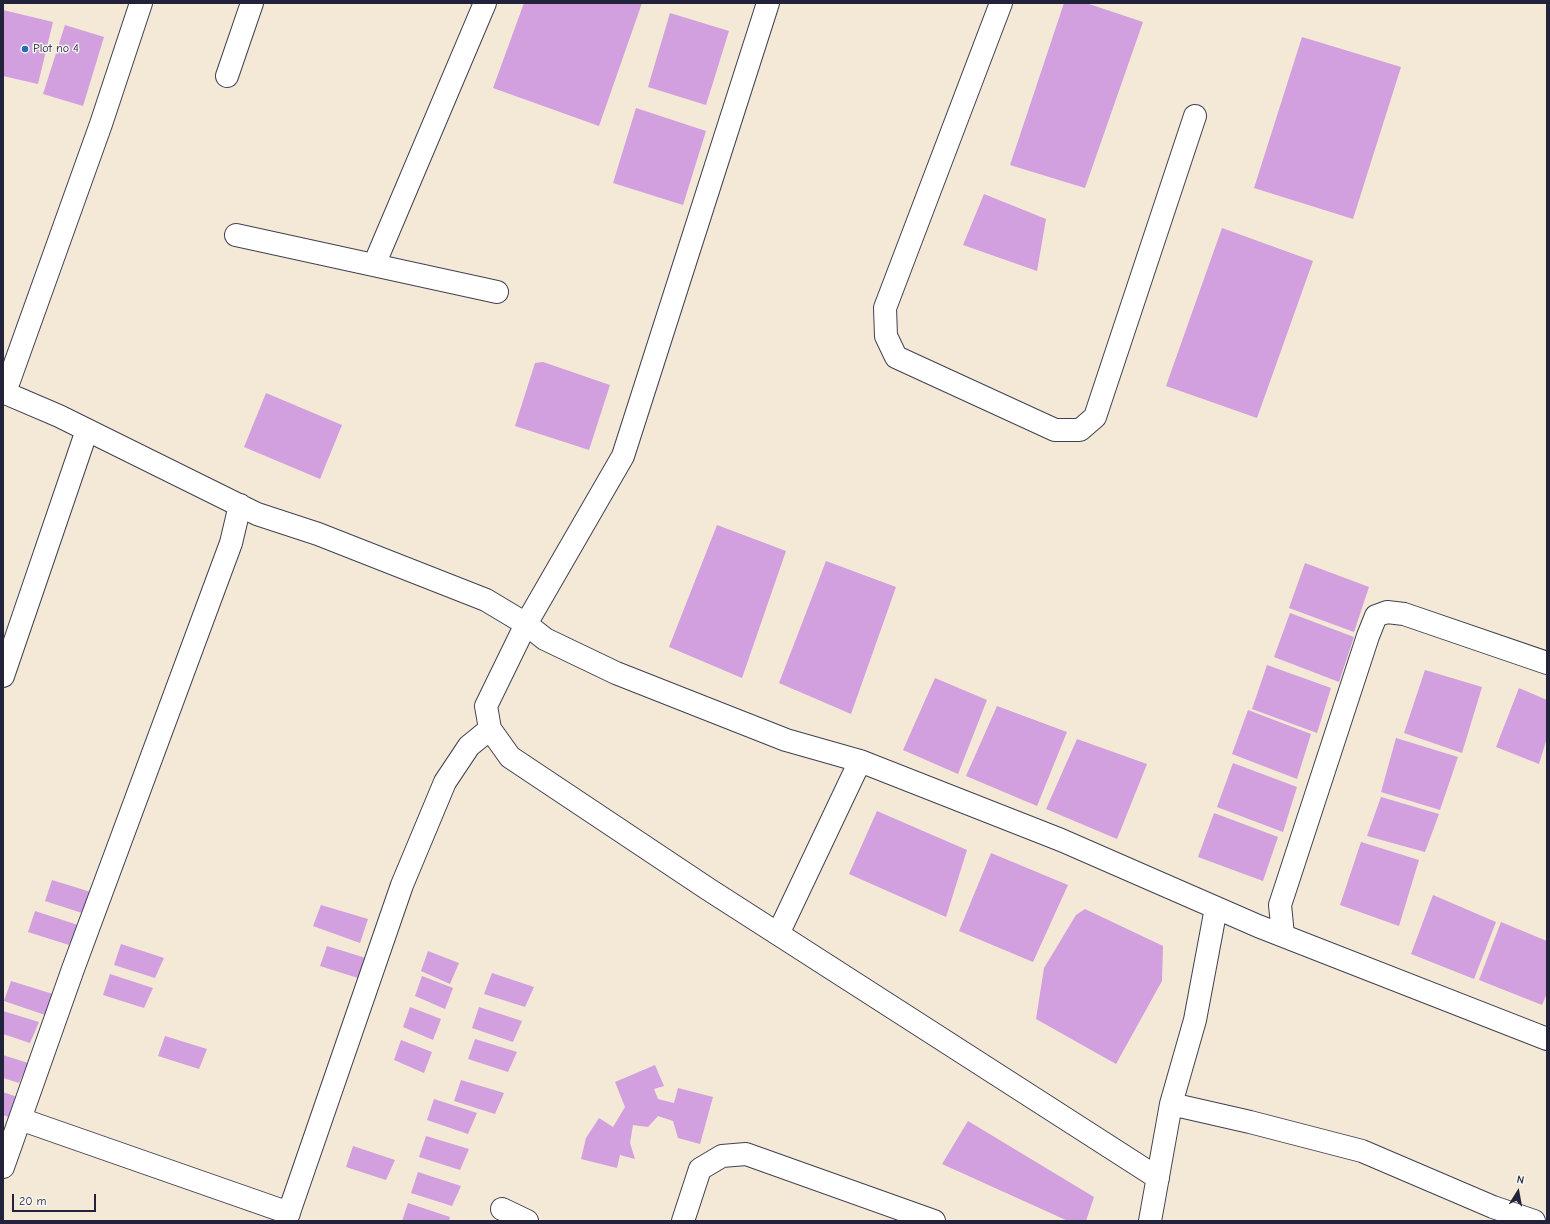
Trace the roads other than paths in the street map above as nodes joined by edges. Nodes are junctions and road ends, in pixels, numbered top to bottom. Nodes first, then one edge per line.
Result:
1 (141, 3) edge
2 (252, 3) edge
3 (485, 3) edge
4 (768, 3) edge
5 (1001, 3) edge
6 (227, 76) dead end
7 (1195, 116) dead end
8 (236, 235) dead end
9 (374, 265) junction
10 (498, 292) dead end
11 (4, 392) edge
12 (87, 430) junction
13 (240, 505) junction
14 (526, 624) junction
15 (1547, 664) edge
16 (3, 676) edge
17 (490, 729) junction
18 (860, 761) junction
19 (1216, 908) junction
20 (778, 934) junction
21 (1283, 935) junction
22 (1414, 976) dead end
23 (1547, 1024) edge
24 (1547, 1039) edge
25 (1171, 1104) junction
26 (20, 1119) junction
27 (3, 1167) edge
28 (1158, 1178) junction
29 (502, 1209) dead end
30 (288, 1217) edge
31 (527, 1221) edge
32 (683, 1221) edge
33 (934, 1221) edge
34 (1150, 1221) edge
35 (1534, 1221) edge

1 - 11 street
2 - 6 street
3 - 9 street
4 - 14 street
5 - 7 street
8 - 9 street
9 - 10 street
11 - 12 street
12 - 13 street
12 - 16 street
13 - 14 street
13 - 26 street
14 - 17 street
14 - 18 street
15 - 21 street
17 - 20 street
17 - 30 street
18 - 19 street
18 - 20 street
19 - 21 street
19 - 25 street
20 - 28 street
21 - 24 street
22 - 23 street
25 - 28 street
25 - 35 street
26 - 27 street
26 - 30 street
28 - 34 street
29 - 31 street
32 - 33 street

